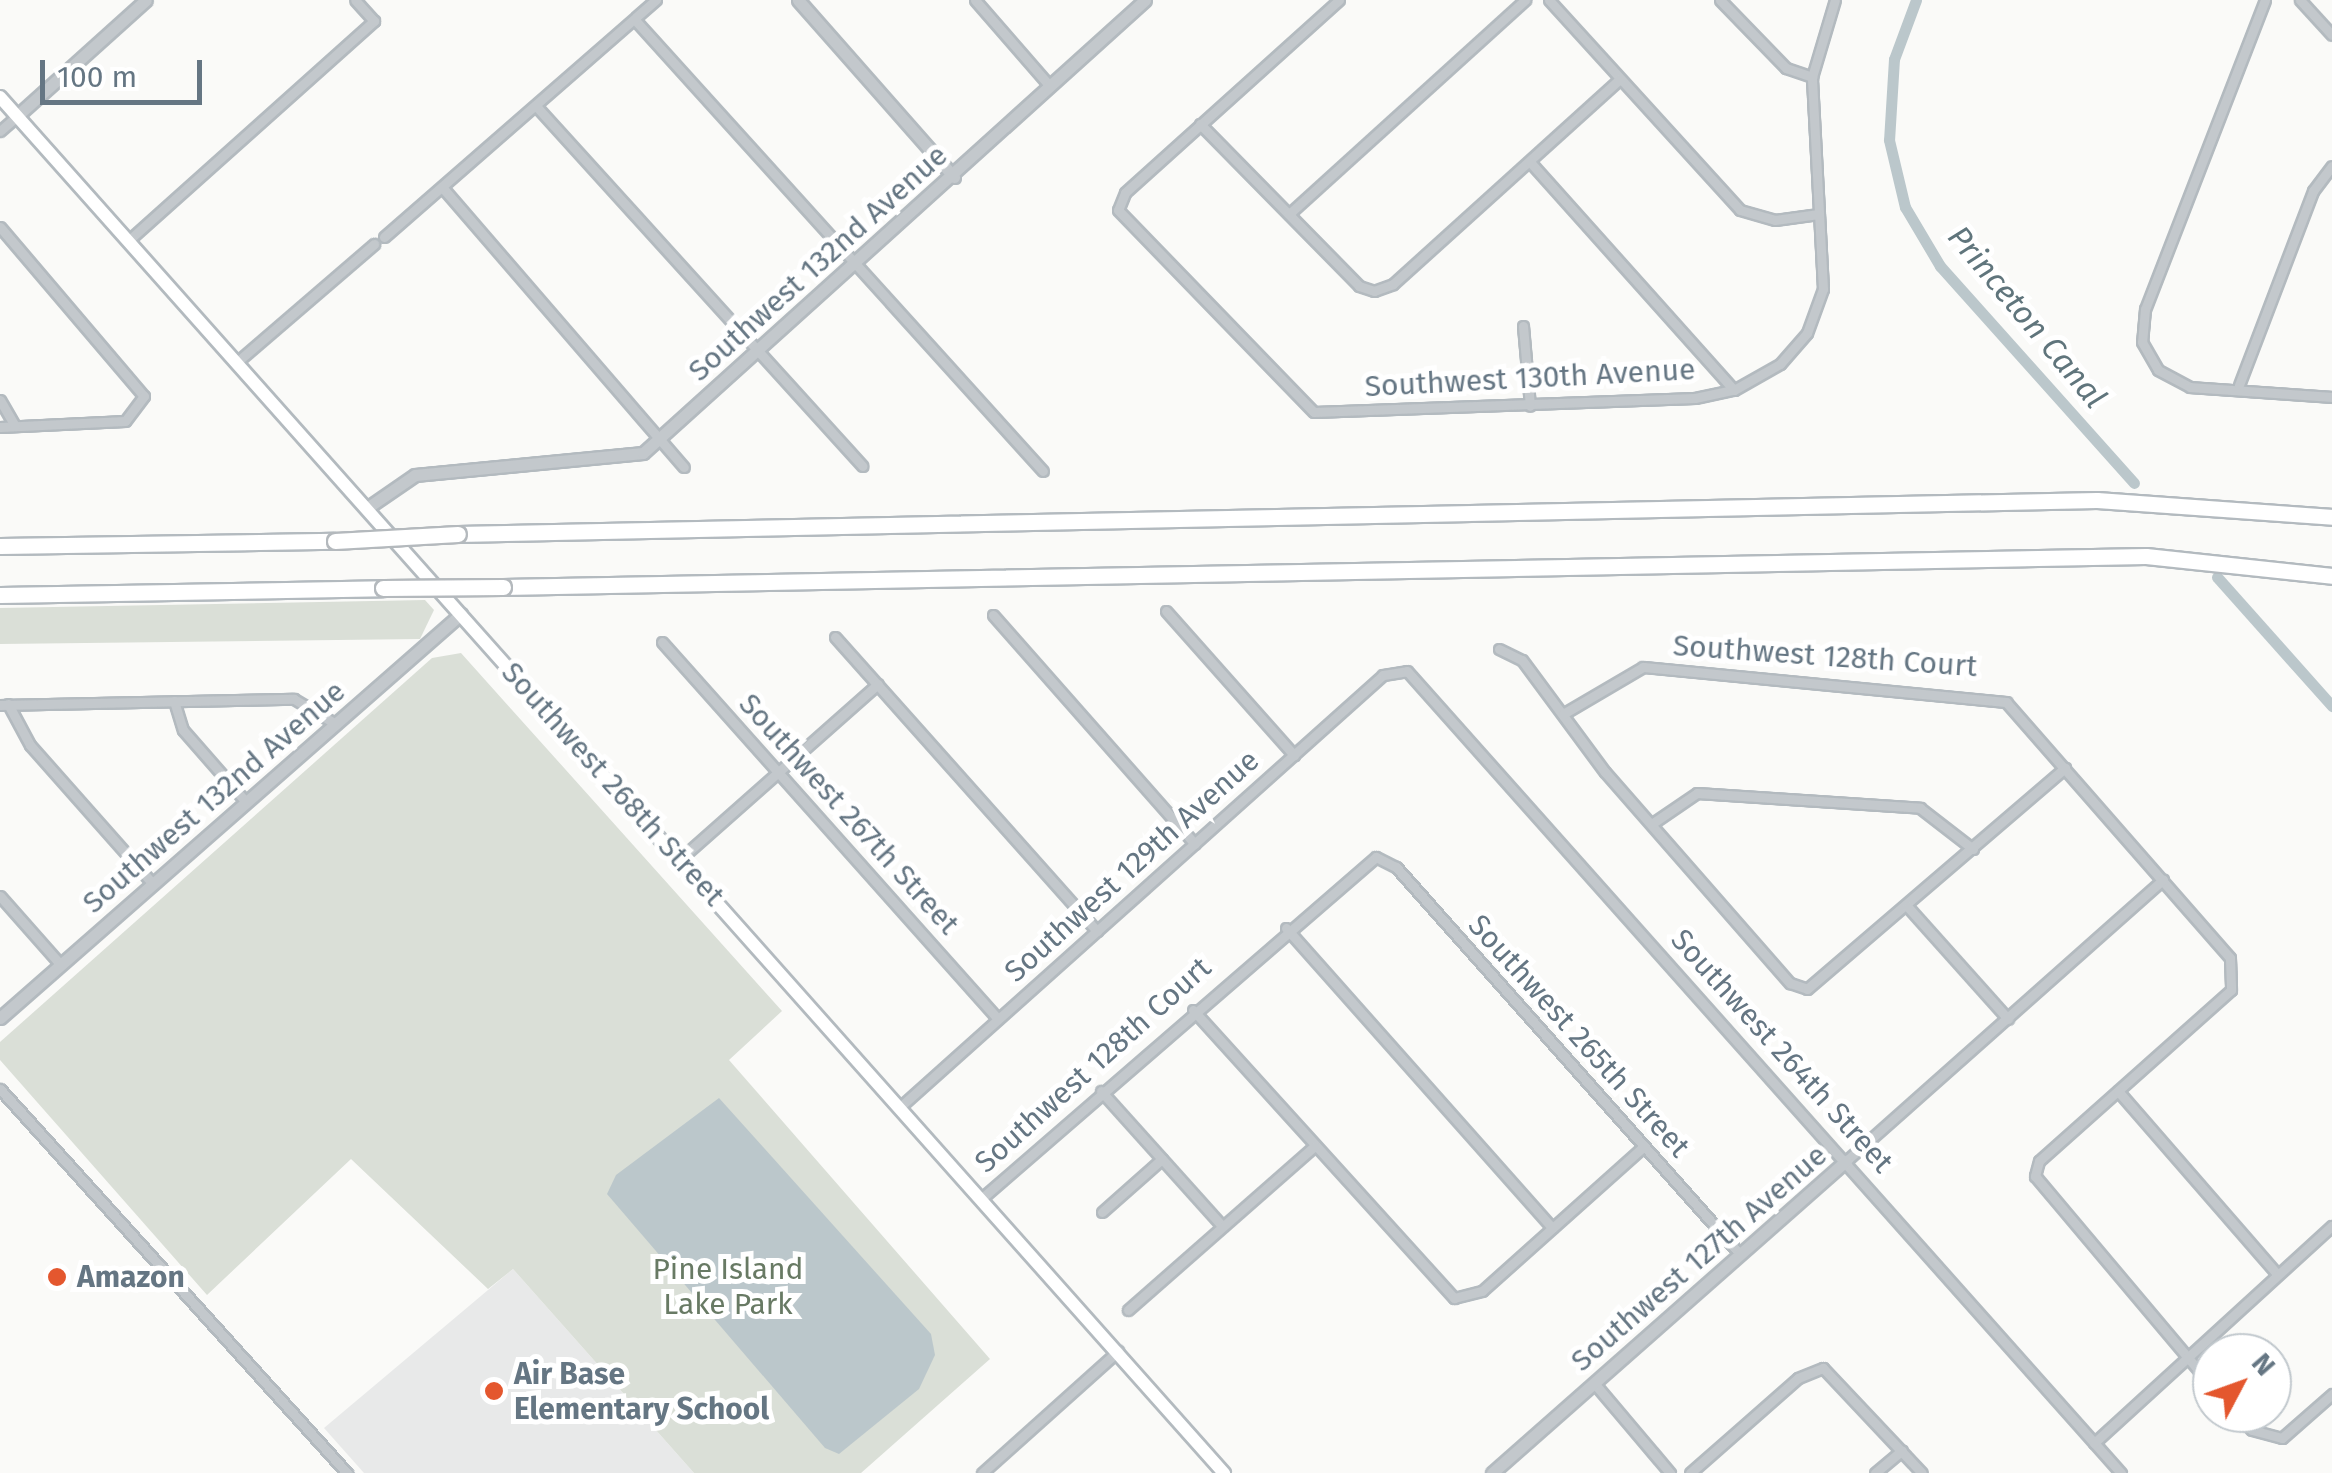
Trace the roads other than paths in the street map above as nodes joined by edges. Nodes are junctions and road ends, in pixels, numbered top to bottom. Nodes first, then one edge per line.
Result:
1 (146, 0) edge
2 (355, 0) edge
3 (656, 0) edge
4 (798, 0) edge
5 (975, 0) edge
6 (1145, 0) edge
7 (1525, 0) edge
8 (1549, 0) edge
9 (1720, 0) edge
10 (1835, 0) edge
11 (2265, 0) edge
12 (2300, 0) edge
13 (1335, 1) edge
14 (635, 20) junction
15 (2332, 35) edge
16 (1812, 77) junction
17 (1619, 80) junction
18 (1050, 85) junction
19 (0, 97) edge
20 (536, 106) junction
21 (17, 116) junction
22 (1200, 124) junction
23 (0, 131) edge
24 (1530, 162) junction
25 (2332, 166) edge
26 (954, 176) junction
27 (442, 187) junction
28 (1288, 214) junction
29 (1818, 214) junction
30 (0, 227) edge
31 (130, 240) junction
32 (857, 264) junction
33 (1523, 326) dead end
34 (758, 352) junction
35 (237, 362) junction
36 (2239, 385) junction
37 (1734, 390) junction
38 (2332, 396) edge
39 (0, 400) edge
40 (1530, 406) junction
41 (15, 426) junction
42 (0, 427) edge
43 (662, 436) junction
44 (862, 466) dead end
45 (684, 467) dead end
46 (1042, 471) dead end
47 (368, 508) junction
48 (2332, 517) edge
49 (0, 546) edge
50 (2332, 576) edge
51 (0, 594) edge
52 (1166, 611) dead end
53 (461, 614) junction
54 (993, 615) dead end
55 (836, 636) dead end
56 (662, 642) dead end
57 (1499, 648) dead end
58 (1401, 669) joint
59 (878, 684) junction
60 (174, 701) junction
61 (4, 704) edge
62 (1563, 714) junction
63 (336, 724) junction
64 (1294, 756) junction
65 (2065, 768) junction
66 (778, 772) junction
67 (246, 802) junction
68 (1653, 823) junction
69 (1195, 844) junction
70 (1973, 849) junction
71 (1376, 857) joint
72 (680, 859) junction
73 (2163, 880) junction
74 (154, 884) junction
75 (0, 896) edge
76 (1908, 907) junction
77 (1286, 928) junction
78 (1097, 931) junction
79 (61, 965) junction
80 (1192, 1010) junction
81 (0, 1018) edge
82 (2008, 1019) junction
83 (998, 1020) junction
84 (0, 1088) edge
85 (1101, 1091) junction
86 (2118, 1091) junction
87 (900, 1106) junction
88 (1315, 1146) junction
89 (1644, 1146) junction
90 (1162, 1159) junction
91 (1846, 1161) junction
92 (982, 1198) junction
93 (1102, 1212) dead end
94 (1222, 1226) junction
95 (2332, 1226) edge
96 (1552, 1228) junction
97 (1740, 1254) junction
98 (2278, 1274) junction
99 (1128, 1310) dead end
100 (1118, 1352) junction
101 (2187, 1358) junction
102 (2192, 1364) edge
103 (1594, 1383) junction
104 (2332, 1394) edge
105 (2292, 1429) edge
106 (2262, 1433) edge
107 (2288, 1433) edge
108 (2094, 1443) junction
109 (1902, 1450) junction
110 (347, 1473) edge
111 (982, 1473) edge
112 (1224, 1473) edge
113 (1492, 1473) edge
114 (1670, 1473) edge
115 (1690, 1473) edge
116 (1876, 1473) edge
117 (1922, 1473) edge
118 (2120, 1473) edge

1 - 21 street
2 - 31 street
3 - 14 street
4 - 26 street
5 - 18 street
6 - 18 street, Southwest 132nd Avenue
7 - 28 street
8 - 17 street
9 - 16 street
10 - 16 street, Southwest 130th Avenue
11 - 36 street
12 - 15 street
13 - 22 street
14 - 20 street
14 - 32 street
16 - 29 street, Southwest 130th Avenue
17 - 24 street
17 - 29 street
18 - 26 street, Southwest 132nd Avenue
19 - 21 main road, Southwest 268th Street
20 - 27 street
20 - 34 street
21 - 23 street
21 - 31 main road, Southwest 268th Street
22 - 28 street
22 - 40 street, Southwest 130th Avenue
24 - 28 street
24 - 37 street
25 - 36 street
26 - 32 street, Southwest 132nd Avenue
27 - 35 street
27 - 43 street
29 - 37 street, Southwest 130th Avenue
30 - 41 street
31 - 35 main road, Southwest 268th Street
32 - 34 street, Southwest 132nd Avenue
32 - 46 street
33 - 40 street
34 - 43 street, Southwest 132nd Avenue
34 - 44 street
35 - 47 main road, Southwest 268th Street
36 - 38 street
37 - 40 street, Southwest 130th Avenue
39 - 41 street
41 - 42 street
43 - 45 street
43 - 47 street, Southwest 132nd Avenue
47 - 53 main road, Southwest 268th Street
48 - 49 highway, bridge
50 - 51 highway, bridge
52 - 64 street
53 - 63 street, Southwest 132nd Avenue
53 - 72 main road, Southwest 268th Street
54 - 69 street
55 - 59 street
56 - 66 street, Southwest 267th Street
57 - 62 street
58 - 64 street, Southwest 129th Avenue
58 - 91 street, Southwest 264th Street
59 - 66 street
59 - 78 street
60 - 61 street
60 - 63 street
60 - 67 street
61 - 74 street
62 - 65 street, Southwest 128th Court
62 - 68 street
63 - 67 street, Southwest 132nd Avenue
64 - 69 street, Southwest 129th Avenue
65 - 70 street
65 - 73 street, Southwest 128th Court
66 - 72 street
66 - 83 street, Southwest 267th Street
67 - 74 street, Southwest 132nd Avenue
68 - 70 street
68 - 76 street
69 - 78 street, Southwest 129th Avenue
70 - 76 street
71 - 77 street, Southwest 128th Court
71 - 89 street, Southwest 265th Street
72 - 87 main road, Southwest 268th Street
73 - 82 street, Southwest 127th Avenue
73 - 86 street, Southwest 128th Court
74 - 79 street, Southwest 132nd Avenue
75 - 79 street
76 - 82 street
77 - 80 street, Southwest 128th Court
77 - 96 street
78 - 83 street, Southwest 129th Avenue
79 - 81 street, Southwest 132nd Avenue
80 - 85 street, Southwest 128th Court
80 - 88 street
82 - 91 street, Southwest 127th Avenue
83 - 87 street, Southwest 129th Avenue
84 - 110 street
85 - 90 street
85 - 92 street, Southwest 128th Court
86 - 98 street
86 - 101 street
87 - 92 main road, Southwest 268th Street
88 - 94 street
88 - 96 street
89 - 96 street
89 - 97 street, Southwest 265th Street
90 - 93 street
90 - 94 street
91 - 97 street, Southwest 127th Avenue
91 - 108 street, Southwest 264th Street
92 - 100 main road, Southwest 268th Street
94 - 99 street
95 - 98 street
97 - 103 street, Southwest 127th Avenue
98 - 101 street
100 - 111 street
100 - 112 main road, Southwest 268th Street
101 - 102 street
101 - 108 street
103 - 113 street, Southwest 127th Avenue
103 - 114 street
104 - 105 street
106 - 107 street
108 - 118 street, Southwest 264th Street
109 - 115 street
109 - 116 street
109 - 117 street

